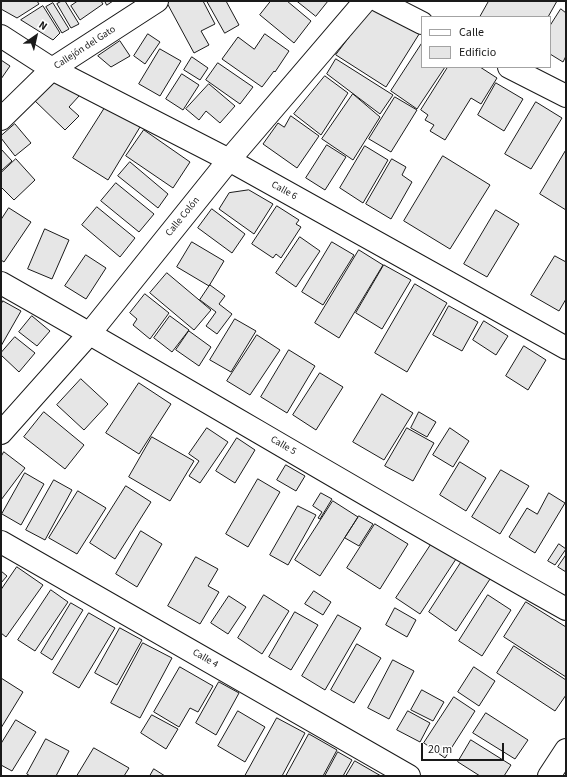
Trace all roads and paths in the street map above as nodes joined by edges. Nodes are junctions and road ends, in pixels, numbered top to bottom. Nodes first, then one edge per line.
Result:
1 (157, 1) edge
2 (365, 1) edge
3 (379, 1) edge
4 (421, 22) edge
5 (1, 36) edge
6 (511, 68) edge
7 (52, 69) junction
8 (566, 96) edge
9 (1, 119) edge
10 (229, 160) junction
11 (1, 283) edge
12 (90, 333) junction
13 (566, 348) edge
14 (1, 433) edge
15 (1, 542) edge
16 (566, 609) edge
17 (566, 750) edge
18 (409, 776) edge
19 (549, 776) edge

1 - 7 street, Callejón del Gato
2 - 10 street, Calle Colón
3 - 4 street
5 - 7 street, Calle 6
6 - 8 street
7 - 9 street, Callejón del Gato
7 - 10 street, Calle 6
10 - 12 street, Calle Colón
10 - 13 street, Calle 6
11 - 12 street, Calle 5
12 - 14 street, Calle Colón
12 - 16 street, Calle 5
15 - 18 street, Calle 4
17 - 19 street

